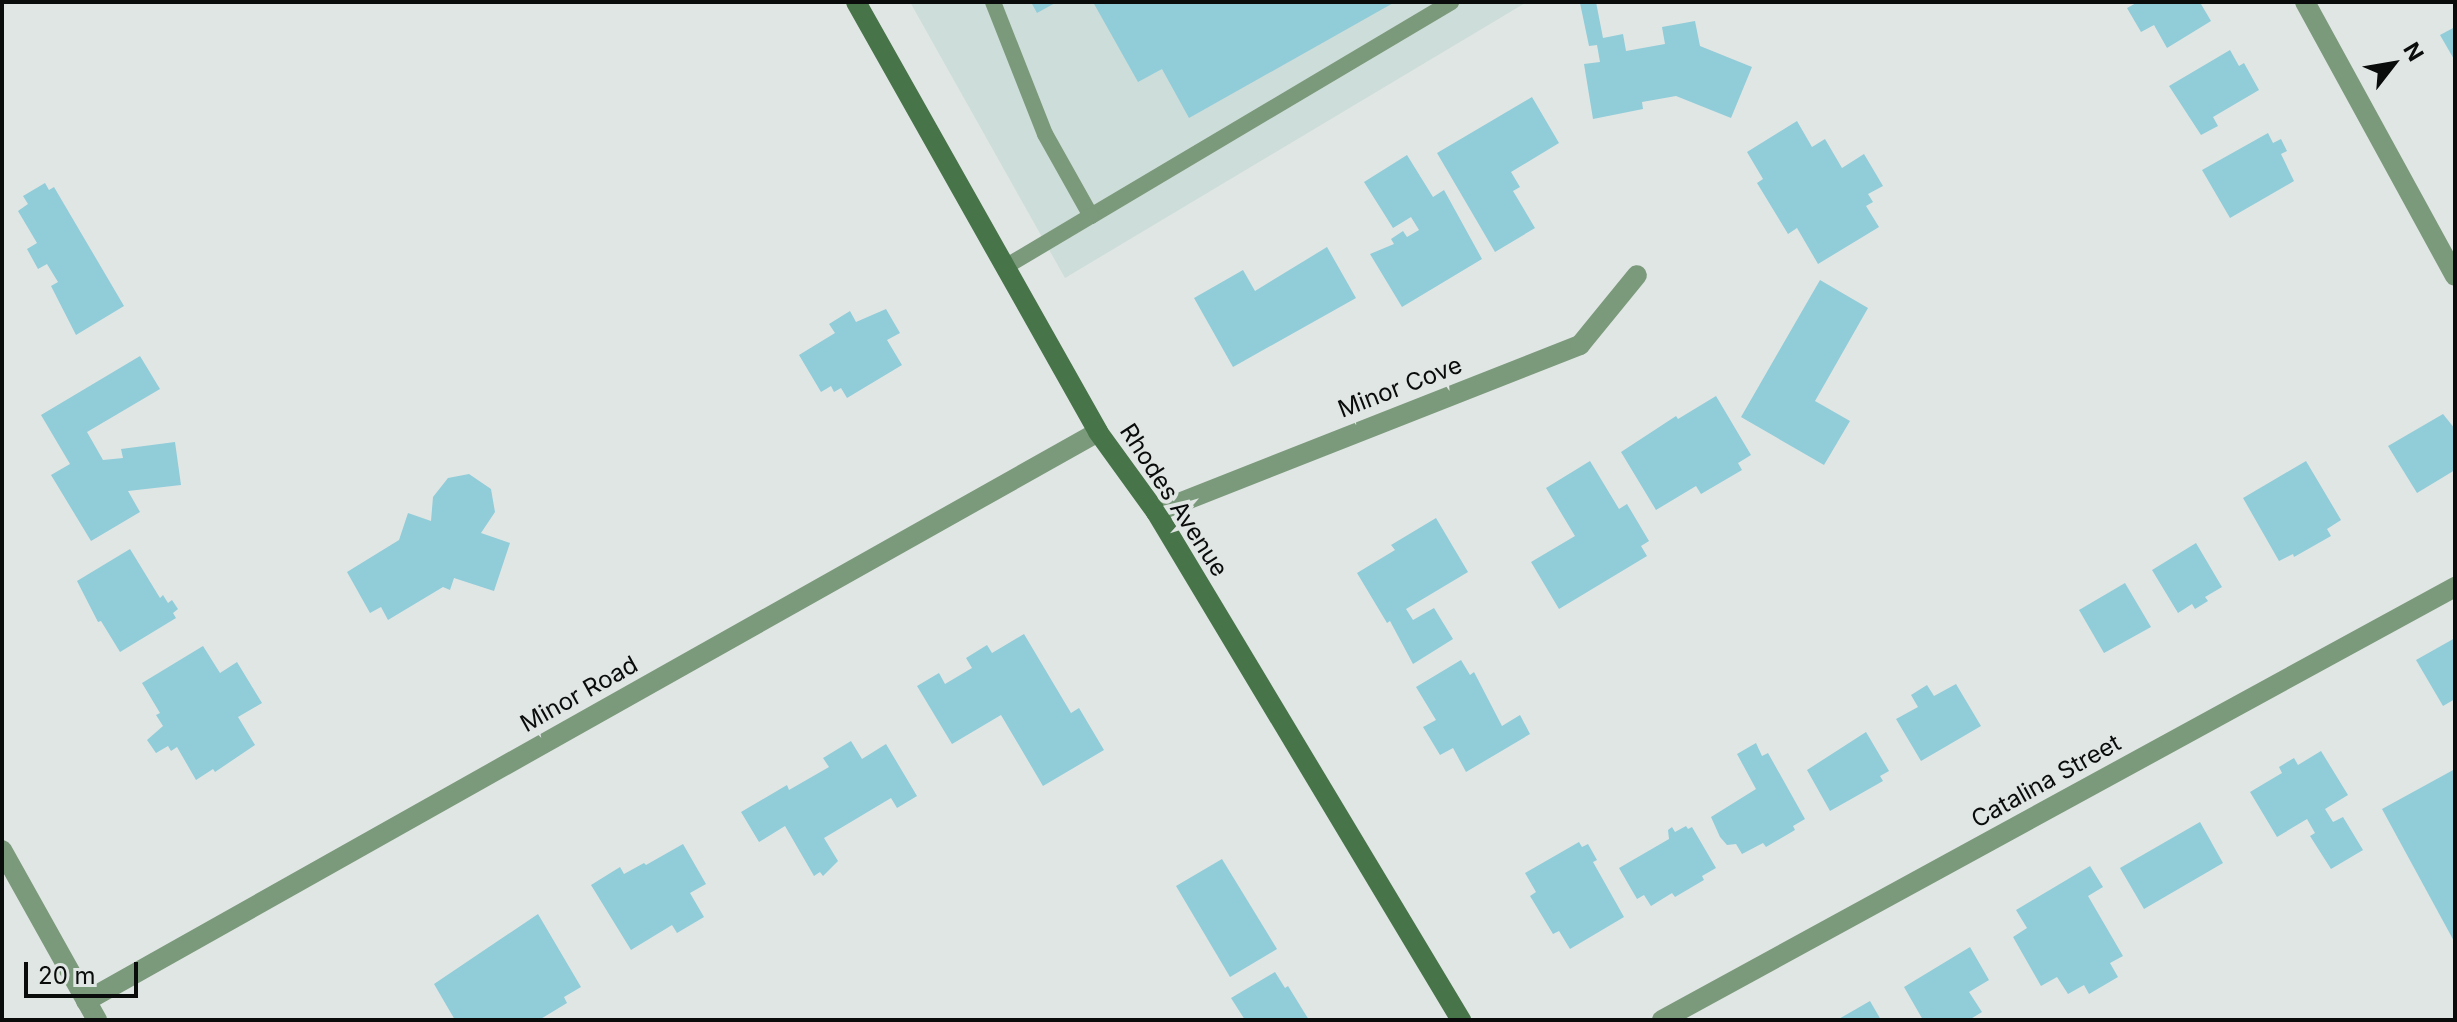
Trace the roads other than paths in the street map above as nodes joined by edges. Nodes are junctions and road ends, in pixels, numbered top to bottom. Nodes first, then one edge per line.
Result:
1 (856, 2) edge
2 (993, 2) edge
3 (1451, 2) edge
4 (2305, 2) edge
5 (1091, 216) junction
6 (1005, 267) junction
7 (1637, 275) dead end
8 (2455, 276) edge
9 (1098, 432) junction
10 (1156, 512) junction
11 (2455, 587) edge
12 (2, 850) edge
13 (86, 1001) junction
14 (97, 1020) edge
15 (1461, 1020) edge
16 (1662, 1020) edge

1 - 6 main road, Rhodes Avenue
2 - 5 lane
3 - 5 lane
4 - 8 street
5 - 6 lane
6 - 9 main road, Rhodes Avenue
7 - 10 street, Minor Cove
9 - 10 main road, Rhodes Avenue
9 - 13 street, Minor Road
10 - 15 main road, Rhodes Avenue
11 - 16 street, Catalina Street
12 - 13 street
13 - 14 street

